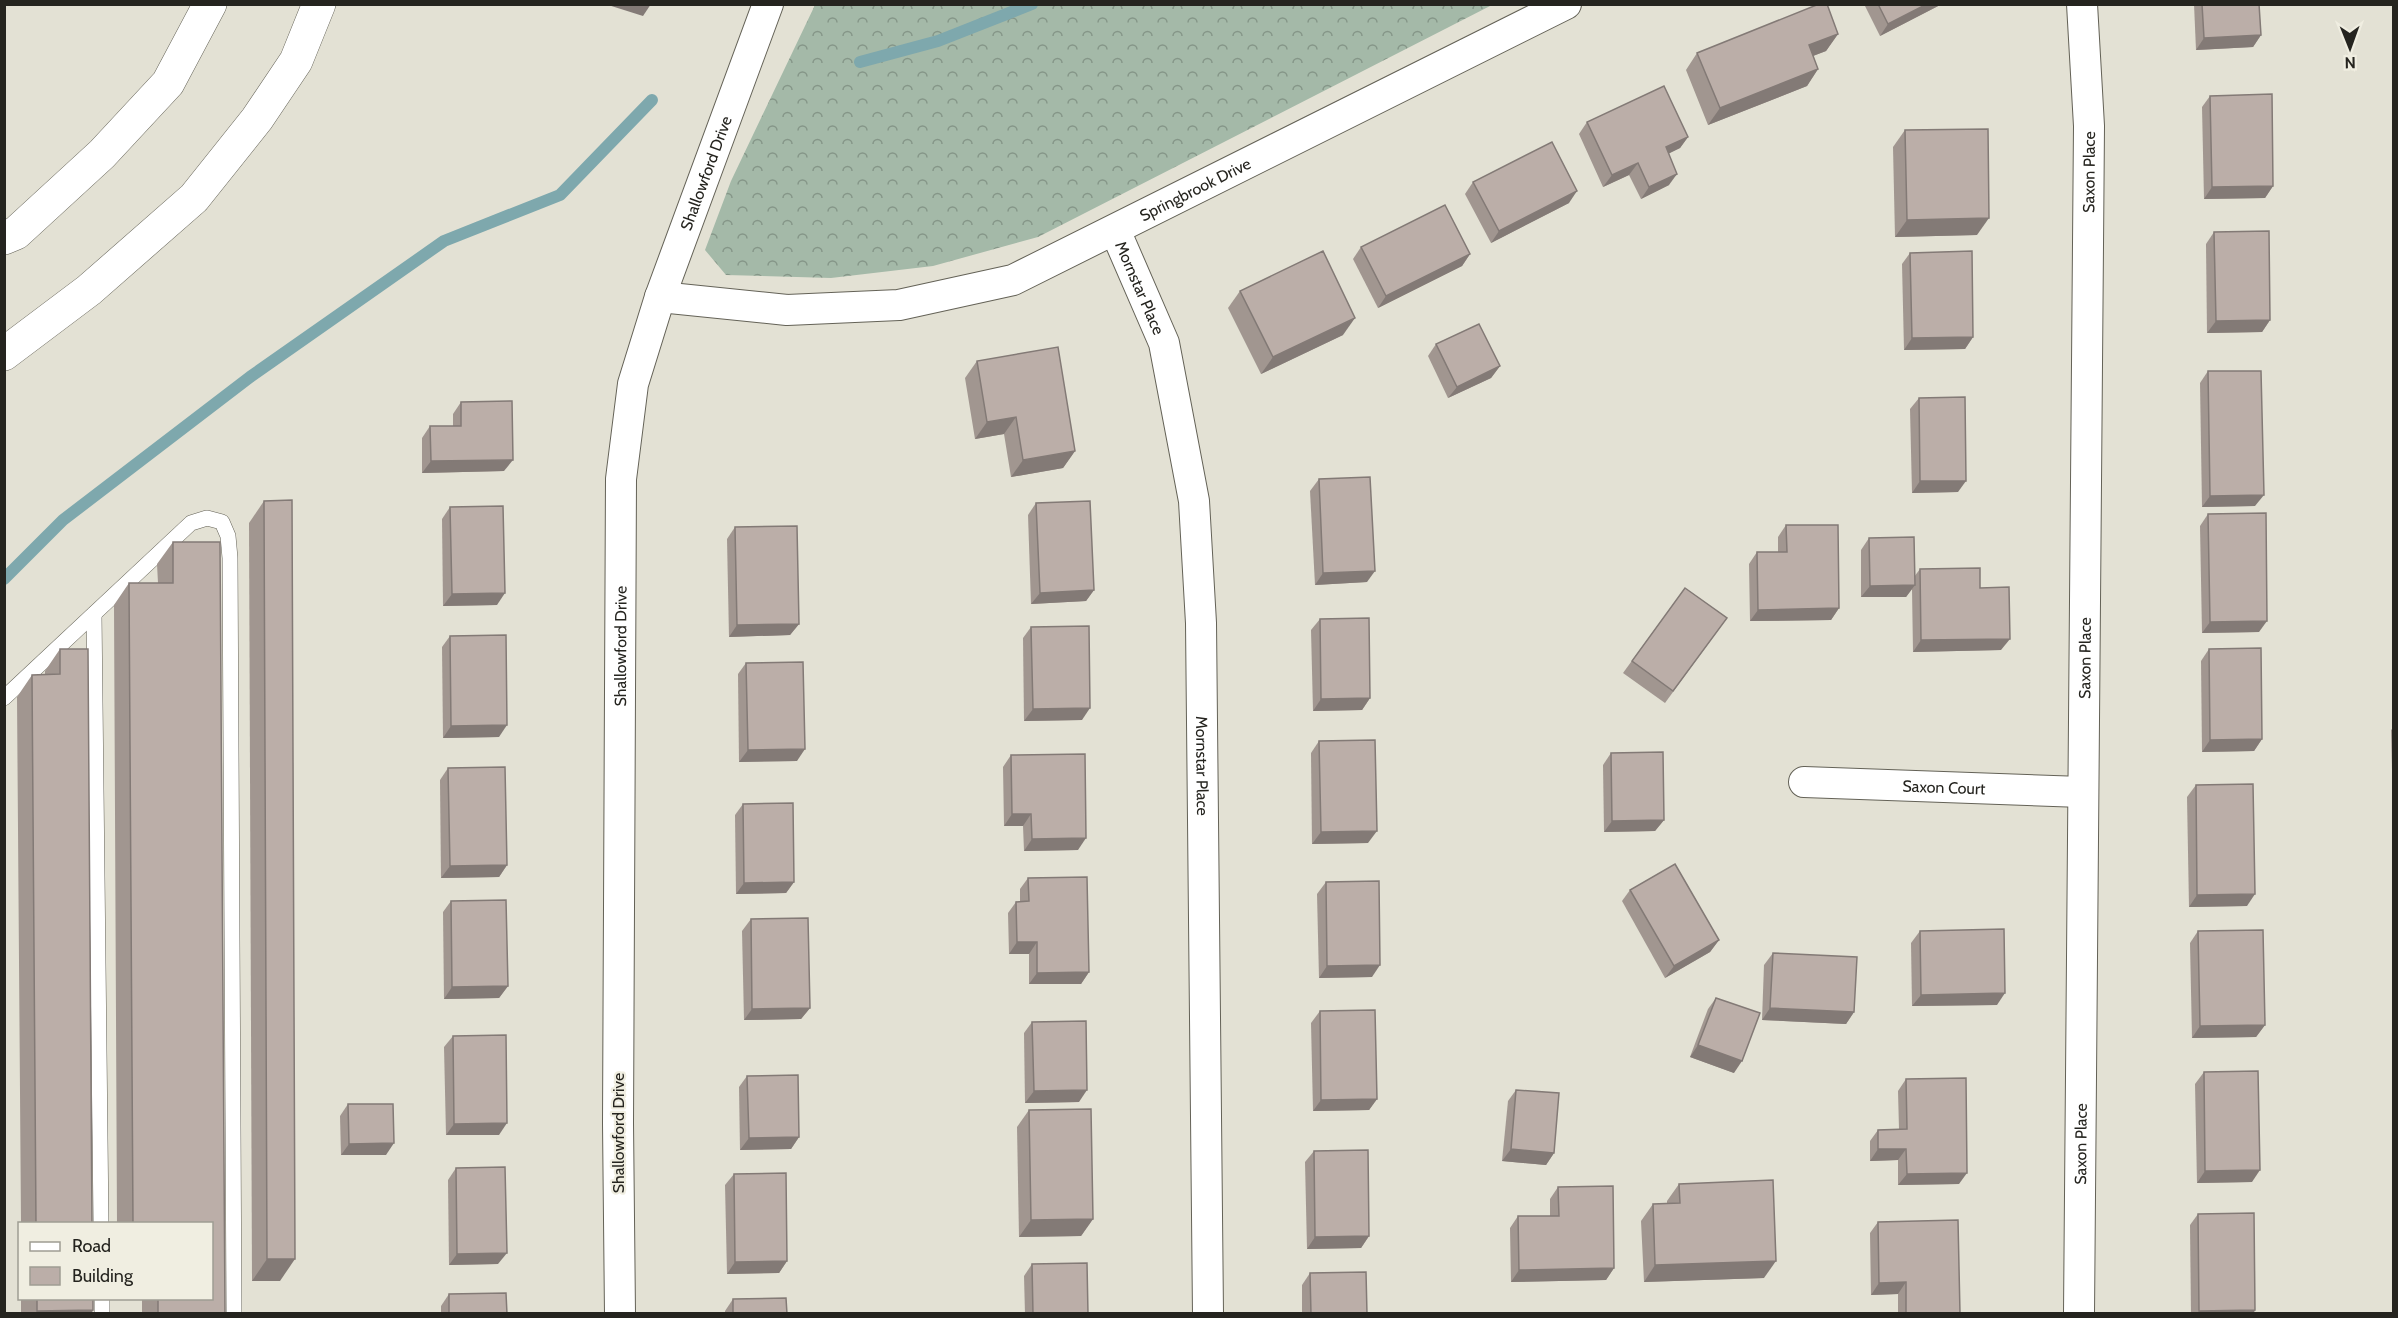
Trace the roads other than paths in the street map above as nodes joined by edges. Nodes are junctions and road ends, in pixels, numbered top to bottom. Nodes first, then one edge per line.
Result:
1 (210, 4) edge
2 (319, 4) edge
3 (768, 4) edge
4 (1566, 4) edge
5 (2082, 4) edge
6 (1115, 230) junction
7 (4, 238) edge
8 (660, 297) junction
9 (4, 354) edge
10 (94, 614) junction
11 (4, 698) edge
12 (1804, 782) dead end
13 (2082, 792) junction
14 (101, 1222) edge
15 (234, 1314) edge
16 (620, 1314) edge
17 (1208, 1314) edge
18 (2079, 1314) edge

1 - 7 highway
2 - 9 highway
3 - 8 street, Shallowford Drive
4 - 6 street, Springbrook Drive
5 - 13 street, Saxon Place
6 - 8 street, Springbrook Drive
6 - 17 street, Mornstar Place
8 - 16 street, Shallowford Drive
10 - 11 lane
10 - 14 lane
10 - 15 lane
12 - 13 street, Saxon Court
13 - 18 street, Saxon Place

